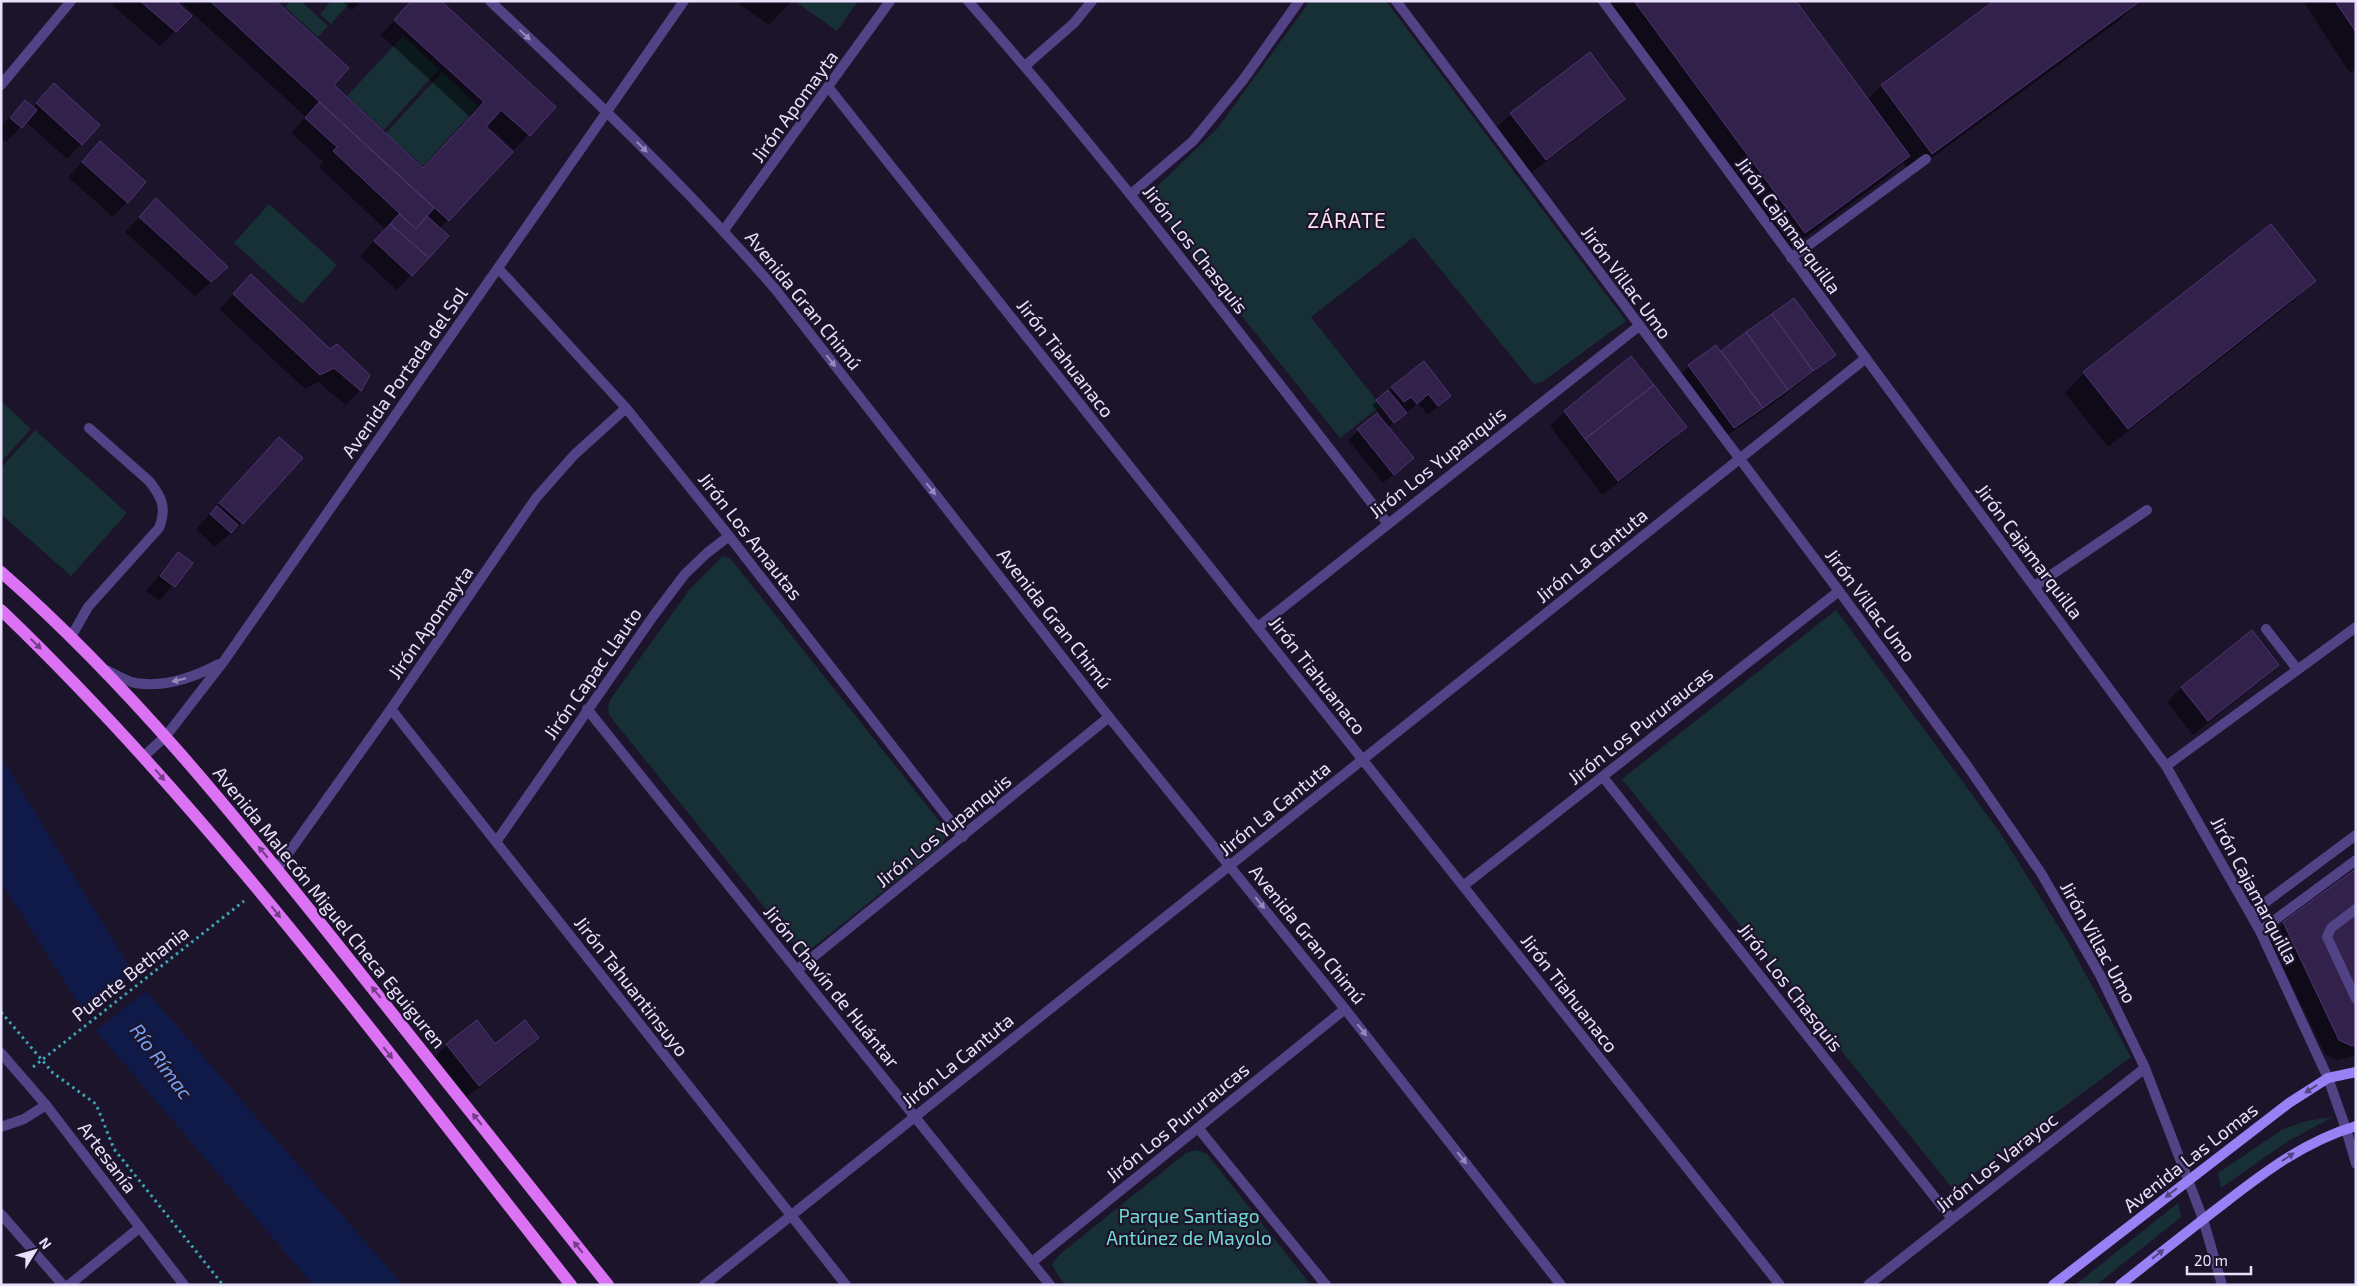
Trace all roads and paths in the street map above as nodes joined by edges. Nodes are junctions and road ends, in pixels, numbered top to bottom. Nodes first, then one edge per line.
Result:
1 (71, 1) edge
2 (490, 1) edge
3 (684, 1) edge
4 (890, 1) edge
5 (968, 1) edge
6 (1092, 1) edge
7 (1299, 1) edge
8 (1396, 1) edge
9 (1603, 1) edge
10 (1025, 66) junction
11 (1, 85) edge
12 (829, 88) junction
13 (607, 111) junction
14 (1926, 159) dead end
15 (1131, 194) junction
16 (724, 230) junction
17 (1792, 258) junction
18 (498, 268) junction
19 (1639, 326) junction
20 (1866, 358) junction
21 (626, 408) junction
22 (89, 428) dead end
23 (1739, 459) junction
24 (2146, 510) dead end
25 (1388, 524) junction
26 (729, 536) junction
27 (1, 572) edge
28 (2035, 586) junction
29 (1839, 591) junction
30 (1, 610) edge
31 (2356, 627) edge
32 (1258, 628) junction
33 (2266, 629) dead end
34 (71, 637) junction
35 (224, 661) junction
36 (106, 670) junction
37 (2298, 670) junction
38 (587, 709) junction
39 (391, 710) junction
40 (1109, 717) junction
41 (166, 736) junction
42 (144, 756) junction
43 (1363, 760) junction
44 (2166, 766) junction
45 (1603, 777) junction
46 (2356, 835) edge
47 (963, 837) junction
48 (496, 842) junction
49 (2356, 860) edge
50 (1230, 865) junction
51 (277, 869) junction
52 (1463, 886) junction
53 (244, 901) dead end
54 (2356, 910) edge
55 (2251, 913) junction
56 (2260, 930) junction
57 (797, 970) junction
58 (2356, 999) edge
59 (1345, 1009) junction
60 (1, 1012) edge
61 (1, 1053) edge
62 (42, 1060) junction
63 (2145, 1068) junction
64 (28, 1071) dead end
65 (2356, 1072) edge
66 (2328, 1078) junction
67 (46, 1105) junction
68 (915, 1116) junction
69 (1, 1127) edge
70 (1198, 1128) junction
71 (2351, 1128) edge
72 (2356, 1164) edge
73 (2188, 1180) junction
74 (1, 1214) edge
75 (791, 1216) junction
76 (1952, 1219) junction
77 (2203, 1219) junction
78 (139, 1228) junction
79 (1032, 1262) junction
80 (63, 1285) edge
81 (69, 1285) edge
82 (184, 1285) edge
83 (223, 1285) edge
84 (571, 1285) edge
85 (608, 1285) edge
86 (704, 1285) edge
87 (846, 1285) edge
88 (1050, 1285) edge
89 (1326, 1285) edge
90 (1561, 1285) edge
91 (1780, 1285) edge
92 (1868, 1285) edge
93 (2053, 1285) edge
94 (2120, 1285) edge
95 (2222, 1285) edge

1 - 11 street
2 -> 13 street, Avenida Gran Chimú
3 - 13 street, Avenida Portada del Sol
4 - 12 street, Jirón Apomayta
5 - 10 street, Jirón Los Chasquis
6 - 10 street
7 - 15 street
8 - 19 street, Jirón Villac Umo
9 - 17 street, Jirón Cajamarquilla
10 - 15 street, Jirón Los Chasquis
12 - 16 street, Jirón Apomayta
12 - 32 street, Jirón Tiahuanaco
13 -> 16 street, Avenida Gran Chimú
13 - 18 street, Avenida Portada del Sol
14 - 17 street
15 - 25 street, Jirón Los Chasquis
16 -> 40 street, Avenida Gran Chimú
17 - 20 street, Jirón Cajamarquilla
18 - 21 street, Jirón Los Amautas
18 - 35 street, Avenida Portada del Sol
19 - 23 street, Jirón Villac Umo
19 - 25 street, Jirón Los Yupanquis
20 - 23 street, Jirón La Cantuta
20 - 28 street, Jirón Cajamarquilla
21 - 26 street, Jirón Los Amautas
21 - 39 street, Jirón Apomayta
22 - 34 street
23 - 29 street, Jirón Villac Umo
23 - 43 street, Jirón La Cantuta
24 - 28 street
25 - 32 street, Jirón Los Yupanquis
26 - 38 street, Jirón Capac Llauto
26 - 47 street, Jirón Los Amautas
27 - 34 main road, Avenida Malecón Miguel Checa Eguiguren
28 - 44 street, Jirón Cajamarquilla
29 - 45 street, Jirón Los Pururaucas
29 - 63 street, Jirón Villac Umo
30 -> 42 main road
31 - 37 street
32 - 43 street, Jirón Tiahuanaco
33 - 37 street
34 - 36 main road, Avenida Malecón Miguel Checa Eguiguren
35 -> 36 street
35 - 41 street, Avenida Portada del Sol
36 - 41 main road, Avenida Malecón Miguel Checa Eguiguren
37 - 44 street
38 - 48 street, Jirón Capac Llauto
38 - 57 street, Jirón Chavín de Huántar
39 - 48 street, Jirón Tahuantinsuyo
39 - 51 street, Jirón Apomayta
40 - 47 street, Jirón Los Yupanquis
40 - 50 street, Avenida Gran Chimú
41 - 42 street, Avenida Portada del Sol
51 -> 41 main road, Avenida Malecón Miguel Checa Eguiguren
42 -> 84 main road
43 - 50 street, Jirón La Cantuta
43 - 52 street, Jirón Tiahuanaco
44 - 55 street, Jirón Cajamarquilla
45 - 52 street, Jirón Los Pururaucas
45 - 76 street, Jirón Los Chasquis
46 - 55 street
47 - 57 street, Jirón Los Yupanquis
48 - 75 street, Jirón Tahuantinsuyo
49 - 56 street
50 -> 59 street, Avenida Gran Chimú
50 - 68 street, Jirón La Cantuta
85 -> 51 main road, Avenida Malecón Miguel Checa Eguiguren
52 - 91 street, Jirón Tiahuanaco
53 - 62 path, Puente Bethania
54 - 58 street
55 - 56 street, Jirón Cajamarquilla
56 - 66 street, Jirón Cajamarquilla
57 - 68 street, Jirón Chavín de Huántar
59 - 70 street, Jirón Los Pururaucas
59 -> 90 street, Avenida Gran Chimú
60 - 62 path
61 - 67 street, Artesanía
62 - 64 path, Puente Bethania
62 - 83 path
63 - 73 street, Jirón Villac Umo
63 - 76 street, Jirón Los Varayoc
65 - 66 main road, Avenida Las Lomas
66 - 71 street, Jirón Cajamarquilla
66 -> 73 main road, Avenida Las Lomas
67 - 69 street
67 - 78 street, Artesanía
68 - 75 street, Jirón La Cantuta
68 - 79 street, Jirón Chavín de Huántar
70 - 79 street, Jirón Los Pururaucas
70 - 89 street
71 - 72 street, Jirón Cajamarquilla
77 -> 71 main road
73 - 77 street, Jirón Villac Umo
73 -> 93 main road, Avenida Las Lomas
74 - 80 street
75 - 86 street, Jirón La Cantuta
75 - 87 street, Jirón Tahuantinsuyo
76 - 92 street, Jirón Los Varayoc
94 -> 77 main road
77 - 95 street, Jirón Villac Umo
78 - 81 street
78 - 82 street, Artesanía
79 - 88 street, Jirón Chavín de Huántar

